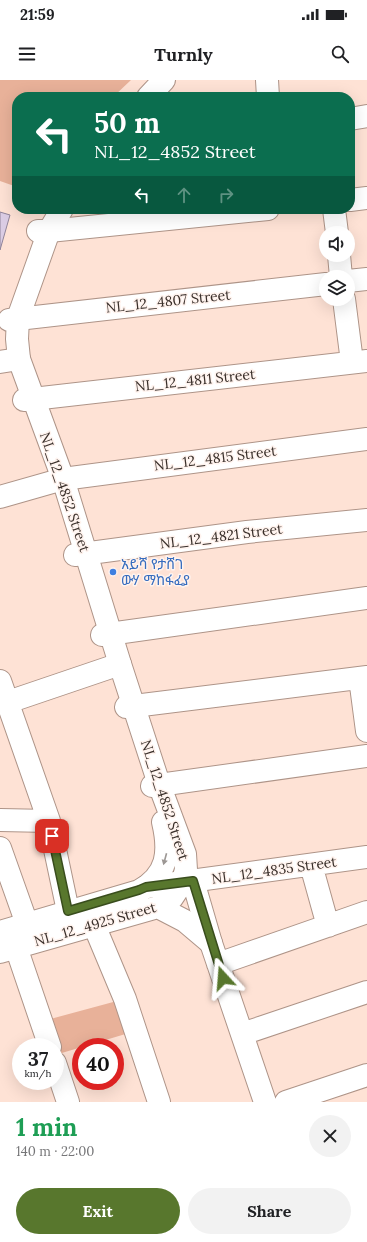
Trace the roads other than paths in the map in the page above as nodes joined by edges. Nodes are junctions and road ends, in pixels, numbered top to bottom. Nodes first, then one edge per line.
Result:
1 (150, 80) edge
2 (164, 80) edge
3 (267, 80) edge
4 (139, 92) edge
5 (153, 92) edge
6 (268, 92) edge
7 (367, 116) edge
8 (355, 117) edge
9 (367, 198) edge
10 (355, 199) edge
11 (47, 214) edge
12 (58, 214) edge
13 (217, 214) edge
14 (335, 214) edge
15 (336, 226) edge
16 (43, 231) junction
17 (367, 278) edge
18 (355, 280) edge
19 (319, 285) edge
20 (346, 306) edge
21 (14, 319) junction
22 (10, 360) edge
23 (360, 361) edge
24 (28, 399) junction
25 (367, 439) edge
26 (59, 480) junction
27 (0, 497) edge
28 (367, 520) edge
29 (81, 554) junction
30 (367, 598) edge
31 (106, 634) junction
32 (116, 666) junction
33 (364, 677) edge
34 (0, 681) edge
35 (8, 702) junction
36 (130, 707) junction
37 (367, 731) edge
38 (367, 756) edge
39 (156, 785) junction
40 (0, 820) edge
41 (49, 821) junction
42 (0, 848) edge
43 (367, 857) edge
44 (311, 865) junction
45 (187, 882) junction
46 (146, 887) junction
47 (158, 907) junction
48 (68, 911) junction
49 (367, 912) edge
50 (26, 924) junction
51 (94, 926) junction
52 (328, 926) junction
53 (0, 932) edge
54 (211, 943) junction
55 (8, 949) edge
56 (218, 964) junction
57 (367, 992) edge
58 (242, 1034) junction
59 (46, 1038) edge
60 (367, 1075) edge
61 (64, 1090) edge
62 (68, 1102) edge
63 (159, 1102) edge
64 (265, 1102) edge
65 (286, 1102) edge

1 - 4 street
2 - 5 street
3 - 6 street
7 - 8 street
9 - 10 street
11 - 16 street, NL_12_4852 Street
12 - 16 street, NL_12_4852 Street
13 - 16 street
14 - 15 street
16 - 21 street, NL_12_4852 Street
17 - 18 street
19 - 21 street, NL_12_4807 Street
20 - 23 street
21 - 22 street, NL_12_4852 Street
22 - 24 street, NL_12_4852 Street
23 - 24 street, NL_12_4811 Street
24 - 26 street, NL_12_4852 Street
25 - 26 street, NL_12_4815 Street
26 - 27 street, NL_12_4815 Street
26 - 29 street, NL_12_4852 Street
28 - 29 street, NL_12_4821 Street
29 - 31 street, NL_12_4852 Street
30 - 31 street
31 - 32 street, NL_12_4852 Street
32 - 35 street
32 - 36 street, NL_12_4852 Street
33 - 36 street
33 - 37 street
34 - 35 street
35 - 41 street
36 - 39 street, NL_12_4852 Street
38 - 39 street
39 - 45 street, NL_12_4852 Street
39 -> 46 street, NL_12_4852 Street
40 - 41 street
41 - 48 street
42 - 50 street
43 - 44 street, NL_12_4835 Street
44 - 45 street, NL_12_4835 Street
44 - 52 street
45 - 46 street, NL_12_4852 Street
45 - 47 street, NL_12_4925 Street
45 - 54 street
46 - 48 street, NL_12_4925 Street
47 - 51 street, NL_12_4925 Street
47 - 54 street
48 - 50 street, NL_12_4925 Street
49 - 52 street
50 - 53 street, NL_12_4925 Street
51 - 55 street, NL_12_4925 Street
51 - 63 street
52 - 56 street
54 - 56 street
55 - 59 street
56 - 58 street
57 - 58 street
58 - 64 street
60 - 65 street
61 - 62 street

